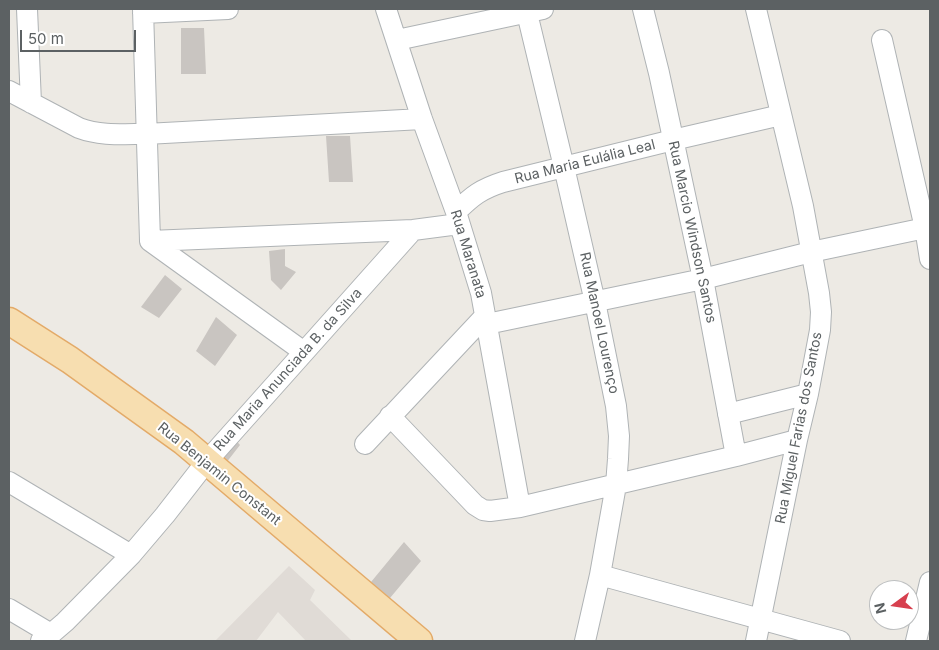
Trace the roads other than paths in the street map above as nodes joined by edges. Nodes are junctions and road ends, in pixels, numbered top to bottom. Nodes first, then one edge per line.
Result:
1 (27, 9) edge
2 (228, 9) edge
3 (386, 9) edge
4 (644, 9) edge
5 (756, 9) edge
6 (532, 10) edge
7 (143, 11) edge
8 (397, 40) junction
9 (882, 40) dead end
10 (9, 92) edge
11 (31, 104) junction
12 (781, 115) junction
13 (422, 119) junction
14 (146, 134) junction
15 (673, 140) junction
16 (564, 166) junction
17 (458, 218) junction
18 (928, 228) edge
19 (414, 230) junction
20 (150, 241) junction
21 (811, 252) junction
22 (930, 259) edge
23 (703, 279) junction
24 (595, 302) junction
25 (486, 320) junction
26 (9, 321) edge
27 (304, 352) junction
28 (808, 394) junction
29 (728, 414) junction
30 (390, 416) junction
31 (797, 440) junction
32 (365, 444) dead end
33 (736, 456) junction
34 (207, 460) junction
35 (9, 482) edge
36 (616, 485) junction
37 (520, 507) junction
38 (130, 555) junction
39 (600, 574) junction
40 (930, 582) edge
41 (9, 609) edge
42 (760, 620) junction
43 (46, 638) edge
44 (419, 641) edge
45 (585, 641) edge
46 (756, 641) edge
47 (840, 641) edge
48 (916, 641) edge

1 - 11 street
2 - 7 street
3 - 8 street, Rua Maranata
4 - 15 street, Rua Marcio Windson Santos
5 - 12 street, Rua Miguel Farias dos Santos
6 - 8 street
6 - 16 street, Rua Manoel Lourenço
7 - 14 street
8 - 13 street, Rua Maranata
9 - 18 street
10 - 11 street
11 - 14 street
12 - 15 street, Rua Maria Eulália Leal
12 - 21 street, Rua Miguel Farias dos Santos
13 - 14 street
13 - 17 street, Rua Maranata
14 - 20 street
15 - 16 street, Rua Maria Eulália Leal
15 - 23 street, Rua Marcio Windson Santos
16 - 17 street, Rua Maria Eulália Leal
16 - 24 street, Rua Manoel Lourenço
17 - 19 street
17 - 25 street, Rua Maranata
18 - 21 street
18 - 22 street
19 - 20 street
19 - 27 street, Rua Maria Anunciada B. da Silva
20 - 27 street
21 - 23 street
21 - 28 street, Rua Miguel Farias dos Santos
23 - 24 street
23 - 29 street, Rua Marcio Windson Santos
24 - 25 street
24 - 36 street, Rua Manoel Lourenço
25 - 30 street
25 - 37 street, Rua Maranata
26 - 34 main road, Rua Benjamin Constant
27 - 34 street, Rua Maria Anunciada B. da Silva
28 - 29 street
28 - 31 street, Rua Miguel Farias dos Santos
29 - 33 street, Rua Marcio Windson Santos
30 - 32 street
30 - 37 street
31 - 33 street
31 - 42 street, Rua Miguel Farias dos Santos
33 - 36 street
34 - 38 street, Rua Maria Anunciada B. da Silva
34 - 44 main road, Rua Benjamin Constant
35 - 38 street
36 - 37 street
36 - 39 street, Rua Manoel Lourenço
38 - 43 street, Rua Maria Anunciada B. da Silva
39 - 42 street
39 - 45 street, Rua Manoel Lourenço
40 - 48 street
41 - 43 street
42 - 46 street, Rua Miguel Farias dos Santos
42 - 47 street

